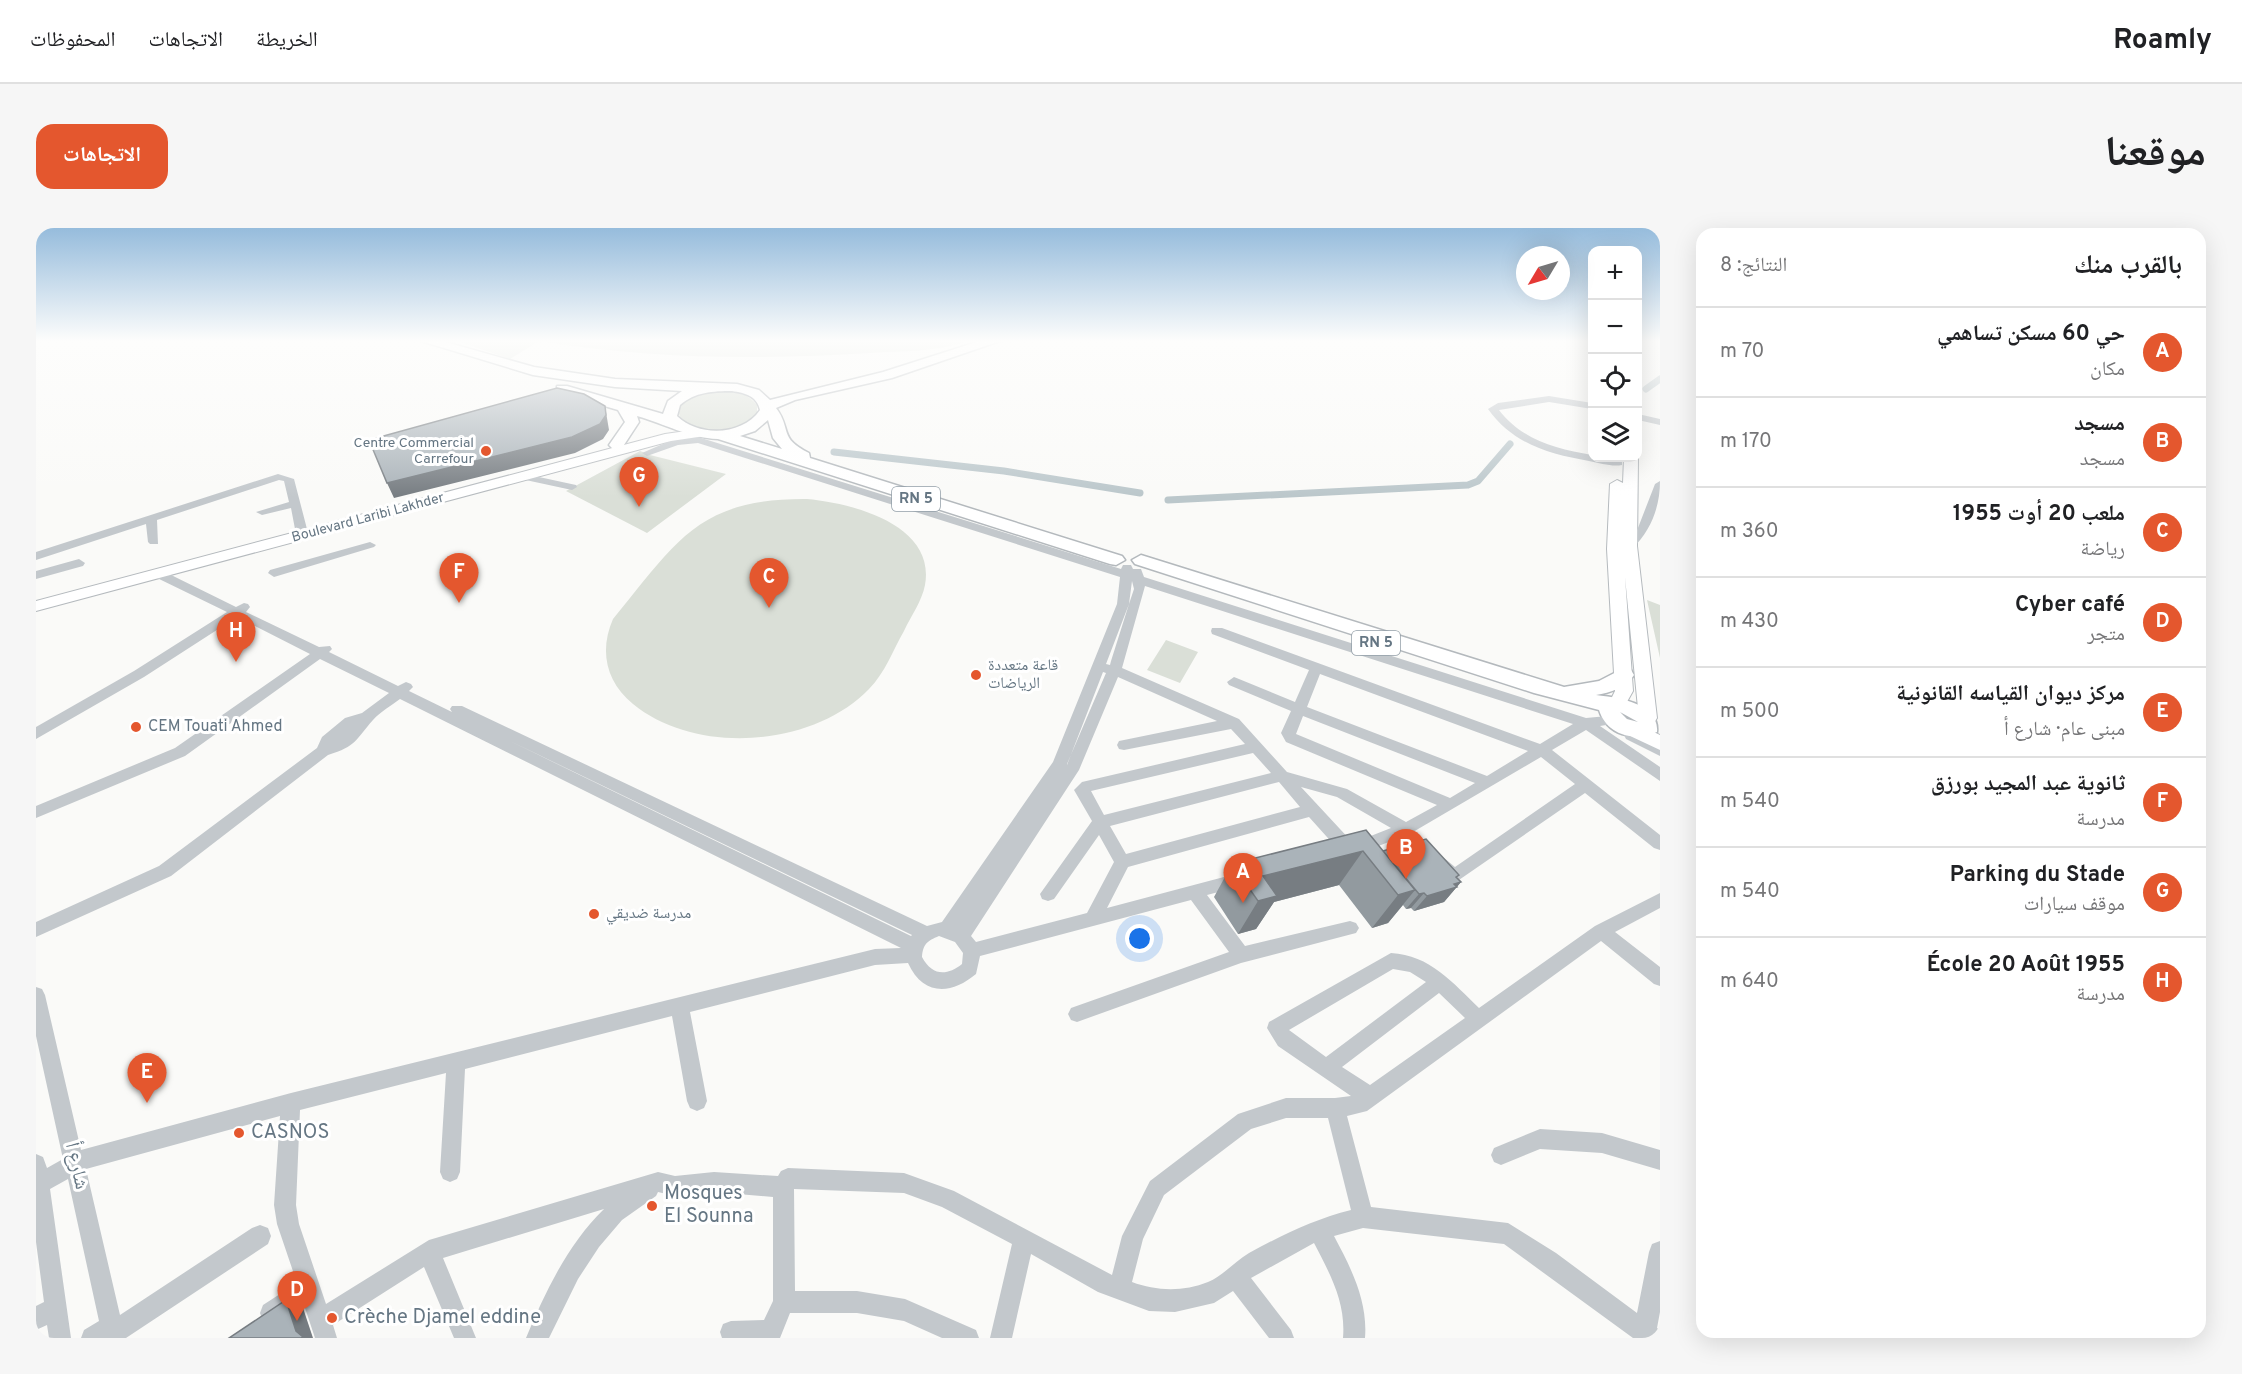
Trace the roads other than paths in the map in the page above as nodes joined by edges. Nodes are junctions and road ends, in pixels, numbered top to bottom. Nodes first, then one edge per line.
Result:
1 (575, 393) edge
2 (647, 393) edge
3 (689, 393) edge
4 (753, 393) edge
5 (808, 393) edge
6 (1588, 404) edge
7 (767, 407) junction
8 (629, 409) junction
9 (1642, 417) edge
10 (1660, 421) edge
11 (675, 424) junction
12 (709, 436) junction
13 (617, 445) junction
14 (646, 453) dead end
15 (1588, 454) edge
16 (1622, 462) edge
17 (1622, 462) edge
18 (523, 474) junction
19 (1660, 484) edge
20 (572, 487) dead end
21 (296, 504) junction
22 (262, 512) dead end
23 (151, 519) junction
24 (302, 529) junction
25 (154, 542) dead end
26 (370, 545) dead end
27 (1629, 546) junction
28 (36, 556) edge
29 (79, 563) dead end
30 (1131, 567) junction
31 (162, 571) junction
32 (274, 573) dead end
33 (36, 575) edge
34 (36, 600) edge
35 (36, 606) edge
36 (240, 610) junction
37 (1217, 631) dead end
38 (323, 650) junction
39 (1106, 668) junction
40 (1316, 668) junction
41 (1624, 675) junction
42 (1234, 682) dead end
43 (1541, 687) junction
44 (403, 689) junction
45 (1299, 709) junction
46 (1612, 713) junction
47 (1234, 723) junction
48 (1586, 723) junction
49 (1651, 723) edge
50 (36, 734) edge
51 (1660, 743) edge
52 (1124, 745) dead end
53 (1256, 747) junction
54 (1543, 751) junction
55 (1660, 751) edge
56 (1660, 775) edge
57 (1282, 776) junction
58 (1487, 782) junction
59 (1586, 785) junction
60 (1451, 806) junction
61 (1312, 810) junction
62 (36, 812) edge
63 (1100, 822) junction
64 (1404, 830) junction
65 (1660, 844) edge
66 (1350, 851) junction
67 (1328, 857) edge
68 (1122, 862) junction
69 (1250, 877) edge
70 (1195, 892) junction
71 (1048, 894) dead end
72 (1660, 900) edge
73 (1093, 919) junction
74 (1350, 928) dead end
75 (36, 930) edge
76 (1601, 930) junction
77 (954, 933) junction
78 (917, 945) junction
79 (972, 951) junction
80 (1241, 955) junction
81 (1660, 978) edge
82 (1438, 983) junction
83 (36, 995) edge
84 (680, 1008) junction
85 (1077, 1014) dead end
86 (1478, 1018) junction
87 (456, 1063) junction
88 (1325, 1069) junction
89 (1370, 1097) junction
90 (697, 1101) dead end
91 (291, 1103) junction
92 (1335, 1108) junction
93 (1501, 1155) dead end
94 (1660, 1160) edge
95 (75, 1163) junction
96 (450, 1172) dead end
97 (38, 1173) edge
98 (658, 1182) junction
99 (783, 1187) junction
100 (1363, 1217) junction
101 (1319, 1229) junction
102 (260, 1236) dead end
103 (1024, 1238) junction
104 (429, 1251) junction
105 (1660, 1252) edge
106 (1236, 1277) junction
107 (309, 1288) junction
108 (1119, 1289) junction
109 (784, 1302) junction
110 (56, 1306) junction
111 (36, 1319) edge
112 (252, 1326) edge
113 (323, 1329) edge
114 (731, 1332) dead end
115 (108, 1334) edge
116 (1642, 1334) edge
117 (536, 1335) edge
118 (60, 1338) edge
119 (465, 1338) edge
120 (968, 1338) edge
121 (1001, 1338) edge
122 (1283, 1338) edge
123 (1354, 1338) edge

1 - 8 highway
2 - 8 highway
3 - 11 highway
4 - 7 highway
5 - 7 highway
6 - 15 street
7 - 12 highway
7 - 30 highway, RN 5
8 - 11 highway
8 - 13 highway
9 - 10 street
11 - 12 highway
11 - 13 main road, Boulevard Laribi Lakhder
12 - 14 street
12 - 18 main road, Boulevard Laribi Lakhder
12 - 30 highway, RN 5
13 - 18 main road, Boulevard Laribi Lakhder
16 - 27 main road
17 - 41 main road
18 - 20 street
18 - 24 main road, Boulevard Laribi Lakhder
18 - 31 main road, Boulevard Laribi Lakhder
19 - 27 street
21 - 22 street
21 - 23 street
21 - 24 street
23 - 25 street
23 - 28 street
24 - 31 main road, Boulevard Laribi Lakhder
26 - 32 street
27 - 49 main road
29 - 33 street
30 - 39 street
30 - 43 highway, RN 5
30 - 46 highway, RN 5
30 - 48 street
31 - 34 main road, Boulevard Laribi Lakhder
31 - 35 main road, Boulevard Laribi Lakhder
31 - 36 street
36 - 38 street
36 - 50 street
37 - 40 street
38 - 44 street
38 - 62 street
39 - 47 street
39 - 77 street
40 - 45 street
40 - 54 street
41 - 43 highway
41 - 46 main road
42 - 45 street
43 - 46 highway, RN 5
44 - 75 street
44 - 78 street
45 - 58 street
45 - 60 street
46 - 48 street
46 - 49 highway
46 - 55 street
47 - 52 street
47 - 53 street
48 - 54 street
48 - 56 street
49 - 51 main road
53 - 57 street
53 - 63 street
54 - 58 street
54 - 59 street
57 - 61 street
57 - 63 street
57 - 64 street
58 - 60 street
59 - 64 street
59 - 65 street
60 - 64 street
61 - 66 street
61 - 68 street
63 - 68 street
63 - 71 street
64 - 66 street
66 - 67 street
68 - 73 street
69 - 70 street
70 - 73 street
70 - 80 street
72 - 76 street
73 - 79 street
74 - 80 street
76 - 81 street
76 - 86 street
77 - 78 street
77 - 79 street
78 - 79 street
78 - 84 street
80 - 85 street
82 - 86 street
82 - 88 street
82 - 88 street
83 - 95 street, شارع أ
84 - 87 street
84 - 90 street
86 - 89 street
87 - 91 street
87 - 96 street
88 - 89 street
89 - 92 street
91 - 95 street
91 - 107 street
92 - 100 street
92 - 108 street
93 - 94 street
95 - 97 street
95 - 115 street, شارع أ
97 - 110 street
98 - 99 street
98 - 104 street
98 - 117 street
99 - 103 street
99 - 109 street
100 - 101 street
100 - 116 street
101 - 106 street
101 - 123 street
102 - 115 street
103 - 108 street
103 - 121 street
104 - 113 street
104 - 119 street
105 - 116 street
106 - 108 street
106 - 122 street
107 - 112 street
107 - 113 street
109 - 114 street
109 - 120 street
110 - 111 street
110 - 118 street

